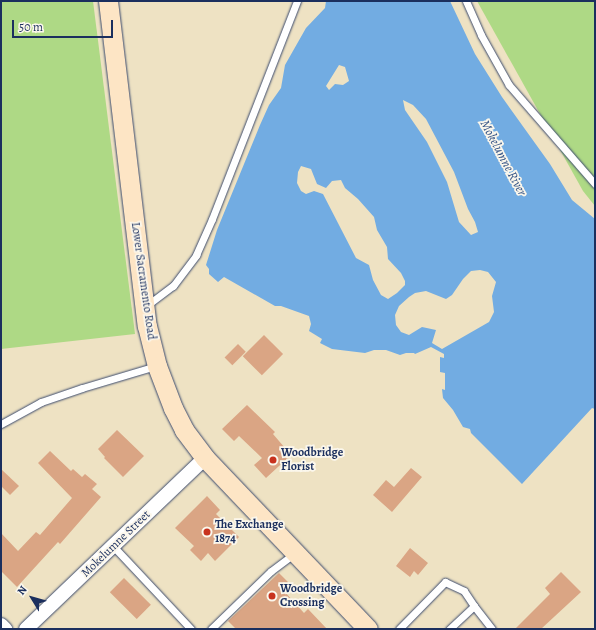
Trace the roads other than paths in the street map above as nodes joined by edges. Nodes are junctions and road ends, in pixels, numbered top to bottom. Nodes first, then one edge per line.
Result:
1 (108, 1) edge
2 (297, 1) edge
3 (466, 1) edge
4 (595, 184) edge
5 (144, 307) junction
6 (157, 366) junction
7 (1, 424) edge
8 (205, 458) junction
9 (113, 546) junction
10 (295, 553) junction
11 (474, 606) junction
12 (1, 626) edge
13 (5, 629) edge
14 (26, 629) edge
15 (191, 629) edge
16 (211, 629) edge
17 (368, 629) edge
18 (399, 629) edge
19 (449, 629) edge
20 (492, 629) edge

1 - 5 main road, Lower Sacramento Road
2 - 5 lane
3 - 4 lane
5 - 6 main road, Lower Sacramento Road
6 - 7 lane
6 - 8 main road, Lower Sacramento Road
8 - 9 street, Mokelumne Street
8 - 10 main road, Lower Sacramento Road
9 - 14 street, Mokelumne Street
9 - 15 lane
10 - 16 lane
10 - 17 main road, Lower Sacramento Road
11 - 18 lane
11 - 19 lane
11 - 20 lane
12 - 13 street

